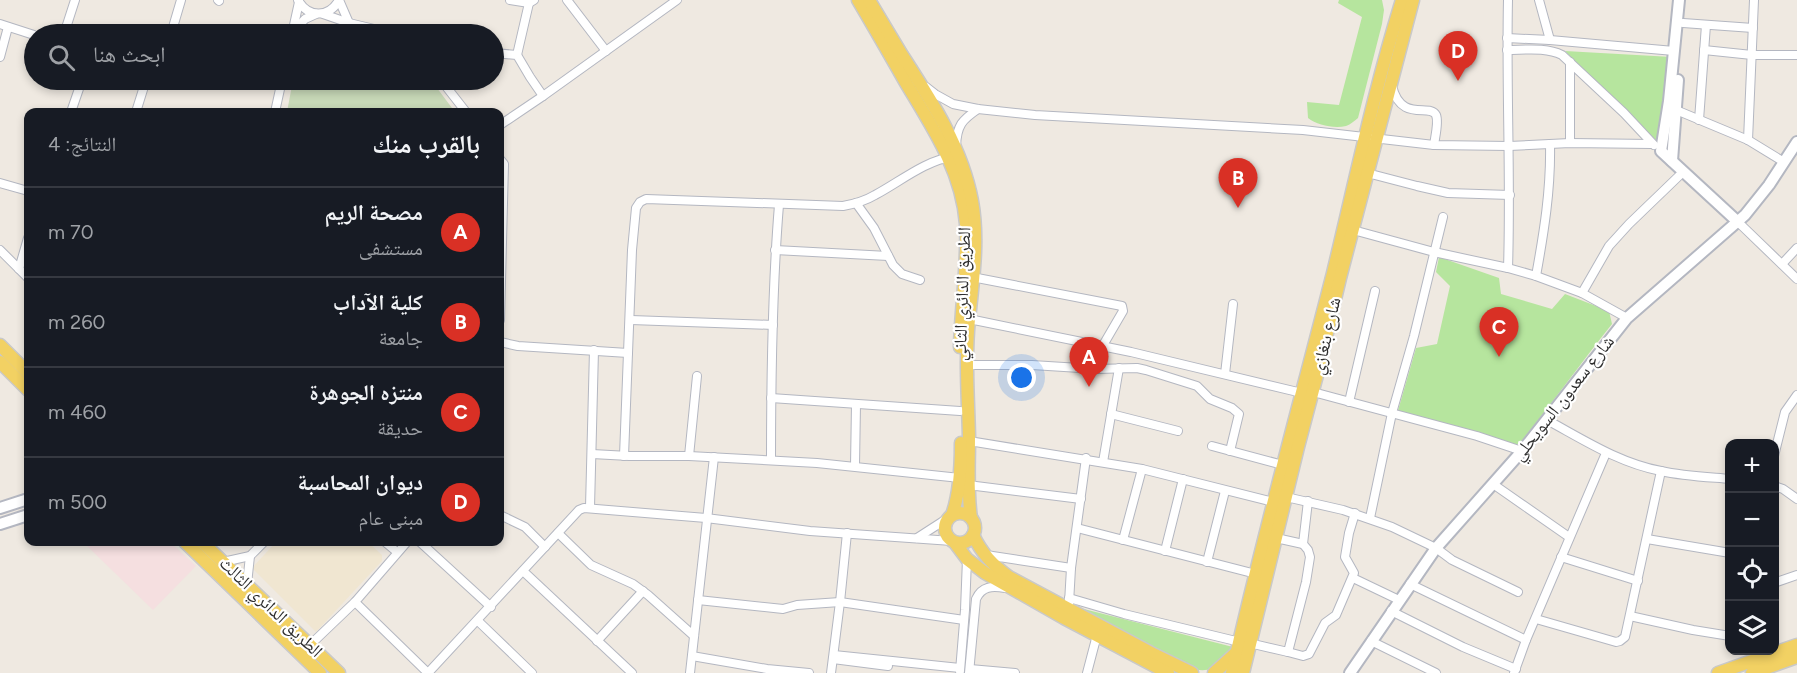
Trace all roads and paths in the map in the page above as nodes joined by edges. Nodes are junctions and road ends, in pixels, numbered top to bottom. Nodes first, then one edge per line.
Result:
1 (75, 0) edge
2 (181, 0) edge
3 (339, 0) edge
4 (510, 0) edge
5 (567, 0) edge
6 (858, 0) edge
7 (869, 0) edge
8 (1508, 0) edge
9 (1539, 0) edge
10 (1679, 0) edge
11 (1684, 0) edge
12 (1754, 0) edge
13 (299, 1) edge
14 (673, 1) edge
15 (531, 2) edge
16 (1405, 3) edge
17 (320, 14) junction
18 (349, 23) junction
19 (1683, 23) junction
20 (67, 24) edge
21 (174, 24) edge
22 (294, 24) edge
23 (300, 24) edge
24 (353, 24) edge
25 (1706, 25) junction
26 (4, 26) edge
27 (1753, 28) junction
28 (24, 32) edge
29 (1507, 38) junction
30 (1550, 40) junction
31 (1507, 50) junction
32 (1704, 50) junction
33 (606, 51) junction
34 (1674, 51) junction
35 (504, 53) edge
36 (518, 55) junction
37 (1752, 55) junction
38 (1797, 55) edge
39 (0, 57) edge
40 (898, 59) junction
41 (1570, 62) junction
42 (920, 81) junction
43 (1392, 84) junction
44 (79, 90) edge
45 (143, 90) edge
46 (280, 90) edge
47 (449, 90) edge
48 (543, 96) junction
49 (72, 108) edge
50 (137, 108) edge
51 (276, 108) edge
52 (463, 108) edge
53 (978, 109) junction
54 (1676, 110) junction
55 (1698, 120) junction
56 (504, 122) edge
57 (1370, 137) junction
58 (1748, 140) junction
59 (1797, 142) edge
60 (1570, 143) junction
61 (1550, 144) junction
62 (1434, 145) junction
63 (1509, 146) junction
64 (1656, 147) junction
65 (955, 154) junction
66 (1672, 161) junction
67 (1784, 162) junction
68 (1683, 172) junction
69 (1367, 173) junction
70 (0, 183) edge
71 (24, 190) edge
72 (1510, 195) junction
73 (856, 203) junction
74 (779, 205) junction
75 (1443, 217) dead end
76 (1738, 222) junction
77 (1353, 230) junction
78 (1797, 248) edge
79 (0, 250) edge
80 (775, 250) junction
81 (24, 252) edge
82 (1434, 252) junction
83 (888, 256) junction
84 (1782, 264) junction
85 (1508, 268) junction
86 (19, 269) junction
87 (24, 274) edge
88 (1536, 276) junction
89 (972, 277) junction
90 (1797, 279) edge
91 (920, 280) dead end
92 (1375, 291) dead end
93 (1582, 293) junction
94 (1233, 304) dead end
95 (1627, 318) junction
96 (969, 319) junction
97 (631, 320) junction
98 (773, 325) junction
99 (504, 343) edge
100 (0, 345) edge
101 (1102, 347) junction
102 (594, 350) junction
103 (628, 353) junction
104 (1162, 360) junction
105 (0, 363) edge
106 (966, 365) junction
107 (24, 368) edge
108 (1119, 368) junction
109 (1096, 369) junction
110 (1159, 373) junction
111 (1225, 374) junction
112 (697, 376) dead end
113 (24, 386) edge
114 (1308, 392) junction
115 (771, 398) junction
116 (1796, 398) edge
117 (1349, 402) junction
118 (856, 404) junction
119 (960, 411) junction
120 (1392, 413) junction
121 (1111, 414) junction
122 (1547, 420) junction
123 (1178, 431) dead end
124 (965, 437) junction
125 (1778, 439) edge
126 (1212, 446) dead end
127 (1230, 451) junction
128 (1522, 451) junction
129 (1606, 453) junction
130 (592, 454) junction
131 (624, 456) junction
132 (690, 456) junction
133 (714, 457) junction
134 (1086, 458) junction
135 (771, 460) junction
136 (1103, 462) junction
137 (1283, 465) junction
138 (855, 466) junction
139 (1142, 469) junction
140 (1661, 471) junction
141 (1725, 478) edge
142 (1183, 479) junction
143 (964, 482) junction
144 (1493, 484) junction
145 (1779, 488) edge
146 (1225, 491) junction
147 (1286, 496) junction
148 (1081, 499) junction
149 (1797, 499) edge
150 (24, 500) edge
151 (1308, 501) junction
152 (1273, 502) junction
153 (590, 507) junction
154 (0, 508) edge
155 (1354, 513) junction
156 (24, 516) edge
157 (504, 517) edge
158 (950, 517) junction
159 (706, 518) junction
160 (971, 518) junction
161 (1370, 518) junction
162 (0, 524) edge
163 (1077, 528) junction
164 (558, 533) junction
165 (847, 533) junction
166 (973, 536) junction
167 (1569, 537) junction
168 (917, 538) junction
169 (1276, 538) junction
170 (1647, 539) junction
171 (1123, 540) junction
172 (954, 542) junction
173 (1303, 543) junction
174 (189, 546) edge
175 (206, 546) edge
176 (260, 546) edge
177 (390, 546) edge
178 (403, 546) edge
179 (424, 546) edge
180 (545, 547) junction
181 (1436, 548) junction
182 (1166, 551) junction
183 (397, 552) junction
184 (1725, 552) edge
185 (984, 555) junction
186 (250, 556) junction
187 (1561, 557) junction
188 (967, 559) junction
189 (224, 562) junction
190 (1208, 562) junction
191 (1071, 568) junction
192 (523, 571) junction
193 (1256, 574) junction
194 (1797, 575) edge
195 (1353, 578) junction
196 (1638, 581) junction
197 (1779, 581) edge
198 (247, 584) junction
199 (1410, 584) junction
200 (1011, 588) junction
201 (643, 591) junction
202 (1518, 592) dead end
203 (699, 600) junction
204 (1399, 600) junction
205 (355, 602) junction
206 (840, 602) junction
207 (491, 607) junction
208 (1067, 608) junction
209 (1391, 611) junction
210 (1630, 616) junction
211 (1536, 619) junction
212 (964, 620) junction
213 (478, 621) junction
214 (1097, 635) junction
215 (1725, 635) edge
216 (694, 636) junction
217 (1526, 640) junction
218 (597, 641) junction
219 (1371, 642) junction
220 (310, 645) junction
221 (1797, 645) edge
222 (1242, 646) junction
223 (1779, 650) edge
224 (1288, 652) junction
225 (1757, 655) edge
226 (692, 656) junction
227 (833, 657) junction
228 (1797, 657) edge
229 (1741, 669) edge
230 (970, 671) edge
231 (1515, 671) edge
232 (959, 672) edge
233 (320, 673) edge
234 (339, 673) edge
235 (428, 673) edge
236 (532, 673) edge
237 (632, 673) edge
238 (690, 673) edge
239 (809, 673) edge
240 (831, 673) edge
241 (1015, 673) edge
242 (1087, 673) edge
243 (1168, 673) edge
244 (1192, 673) edge
245 (1214, 673) edge
246 (1232, 673) edge
247 (1243, 673) edge
248 (1350, 673) edge
249 (1436, 673) edge
250 (1718, 673) edge
251 (1752, 673) edge

1 - 20 street
2 - 21 street
3 - 17 street
3 - 18 street
4 - 15 street
5 - 33 street
6 - 40 main road, الطريق الدائري الثاني
7 - 40 main road
8 - 29 street
9 - 30 street
10 - 34 main road
11 - 19 main road
12 - 27 street
13 - 17 street
13 - 22 street
14 - 33 street
15 - 36 street
16 - 43 main road, شارع بنغازي
16 - 57 main road, شارع بنغازي
17 - 18 street
17 - 23 street
18 - 24 street
19 - 25 street
19 - 54 main road
25 - 27 street
25 - 32 street
26 - 28 street
26 - 39 street
27 - 37 street
29 - 30 street
29 - 31 street
30 - 34 street
31 - 41 street
31 - 63 street
32 - 37 street
32 - 55 street
33 - 48 street
34 - 64 main road
35 - 36 street
36 - 48 street
37 - 38 street
37 - 58 street
40 - 42 main road, الطريق الدائري الثاني
40 - 65 main road, الطريق الدائري الثاني
41 - 60 street
41 - 64 street
42 - 53 street
42 - 65 main road, الطريق الدائري الثاني
43 - 57 main road, شارع بنغازي
43 - 62 street
44 - 49 street
45 - 50 street
46 - 51 street
47 - 52 street
48 - 56 street
53 - 57 street
53 - 65 street
54 - 55 street
54 - 66 main road
55 - 58 street
57 - 62 street
57 - 69 main road, شارع بنغازي
57 - 114 main road, شارع بنغازي
58 - 67 street
59 - 67 main road, شارع سعدون السويحلي
60 - 61 street
60 - 64 street
61 - 63 street
61 - 88 street
62 - 63 street
63 - 72 street
64 - 66 main road
65 - 73 street
65 - 89 main road, الطريق الدائري الثاني
65 - 119 main road, الطريق الدائري الثاني
66 - 68 main road
67 - 76 main road, شارع سعدون السويحلي
68 - 76 main road
68 - 93 street
69 - 72 street
69 - 77 main road, شارع بنغازي
70 - 71 street
72 - 85 street
73 - 74 street
73 - 83 street
74 - 80 street
74 - 97 street
75 - 82 street
76 - 84 street
76 - 95 main road, شارع سعدون السويحلي
77 - 82 street
77 - 114 main road, شارع بنغازي
78 - 84 street
79 - 86 street
80 - 83 street
80 - 98 street
81 - 86 street
82 - 85 street
82 - 120 street
83 - 91 street
84 - 90 street
85 - 88 street
86 - 87 street
88 - 93 street
89 - 96 main road, الطريق الدائري الثاني
89 - 101 street
92 - 117 street
93 - 95 street
94 - 111 street
95 - 122 main road, شارع سعدون السويحلي
96 - 101 street
96 - 106 main road, الطريق الدائري الثاني
97 - 98 street
97 - 103 street
98 - 115 street
99 - 102 street
100 - 107 main road
101 - 104 street
101 - 109 street
102 - 103 street
102 - 130 street
103 - 131 street
104 - 110 street
104 - 111 street
105 - 113 main road
106 - 109 street
106 - 124 main road, الطريق الدائري الثاني
108 - 109 street
108 - 110 street
108 - 121 street
110 - 127 street
111 - 114 street
112 - 132 street
114 - 117 street
114 - 137 main road, شارع بنغازي
114 - 147 main road, شارع بنغازي
115 - 118 street
115 - 135 street
116 - 125 street
117 - 120 street
118 - 119 street
118 - 138 street
119 - 124 main road, الطريق الدائري الثاني
120 - 128 street
120 - 161 street
121 - 123 street
121 - 136 street
122 - 128 main road, شارع سعدون السويحلي
122 - 129 street
124 - 134 street
124 - 143 main road
126 - 127 street
127 - 137 street
128 - 144 main road, شارع سعدون السويحلي
129 - 140 street
129 - 167 street
130 - 131 street
130 - 153 street
131 - 132 street
132 - 133 street
133 - 135 street
133 - 159 street
134 - 136 street
134 - 148 street
135 - 138 street
136 - 139 street
137 - 152 main road, شارع بنغازي
138 - 143 street
139 - 142 street
139 - 171 street
140 - 141 street
140 - 170 street
142 - 146 street
142 - 182 street
143 - 148 street
143 - 158 main road
143 - 160 main road
144 - 167 street
144 - 181 main road, شارع سعدون السويحلي
145 - 149 street
146 - 152 street
146 - 190 street
147 - 151 street
147 - 169 main road, شارع بنغازي
148 - 163 street
150 - 154 main road
151 - 155 street
151 - 173 street
152 - 193 main road, شارع بنغازي
153 - 159 street
153 - 164 street
155 - 161 street
155 - 195 street
156 - 162 main road
157 - 180 street
158 - 160 main road
158 - 168 street
158 - 172 main road
159 - 165 street
159 - 203 street
160 - 166 main road
161 - 181 street
163 - 171 street
163 - 191 street
164 - 180 street
164 - 201 street
165 - 168 street
165 - 206 street
166 - 172 main road
166 - 185 main road
167 - 187 street
168 - 172 street
169 - 173 street
169 - 222 main road, شارع بنغازي
170 - 184 street
170 - 196 street
171 - 182 street
172 - 188 main road
173 - 224 street
174 - 233 main road, الطريق الدائري الثالث
175 - 189 main road, الطريق الدائري الثالث
176 - 186 street
177 - 183 street
178 - 183 street
179 - 207 street
180 - 192 street
181 - 199 main road, شارع سعدون السويحلي
181 - 202 street
182 - 190 street
183 - 205 street
185 - 191 street
185 - 208 main road
186 - 189 street
186 - 198 street
187 - 196 street
187 - 211 street
188 - 200 main road
188 - 212 street
189 - 198 main road, الطريق الدائري الثالث
190 - 193 street
191 - 208 street
192 - 207 street
192 - 218 street
193 - 222 main road, شارع بنغازي
194 - 197 street
195 - 204 street
195 - 224 street
196 - 210 street
198 - 220 main road, الطريق الدائري الثالث
199 - 204 main road, شارع سعدون السويحلي
199 - 217 street
200 - 208 main road
200 - 230 street
201 - 216 street
201 - 218 street
203 - 206 street
203 - 216 street
204 - 209 main road, شارع سعدون السويحلي
205 - 220 street
205 - 235 street
206 - 212 street
206 - 227 street
207 - 213 street
208 - 214 main road
208 - 222 street
208 - 244 main road
209 - 219 main road, شارع سعدون السويحلي
209 - 231 street
210 - 211 street
210 - 215 street
211 - 217 street
212 - 232 street
213 - 235 street
213 - 236 street
214 - 242 street
214 - 243 main road
216 - 226 street
217 - 231 street
218 - 237 street
219 - 248 main road, شارع سعدون السويحلي
219 - 249 street
220 - 234 main road, الطريق الدائري الثالث
221 - 223 main road
222 - 224 street
222 - 245 main road
222 - 246 main road, شارع بنغازي
222 - 247 main road, شارع بنغازي
225 - 229 main road
226 - 238 street
226 - 239 street
227 - 232 street
227 - 240 street
228 - 251 main road
229 - 250 main road
230 - 241 street

